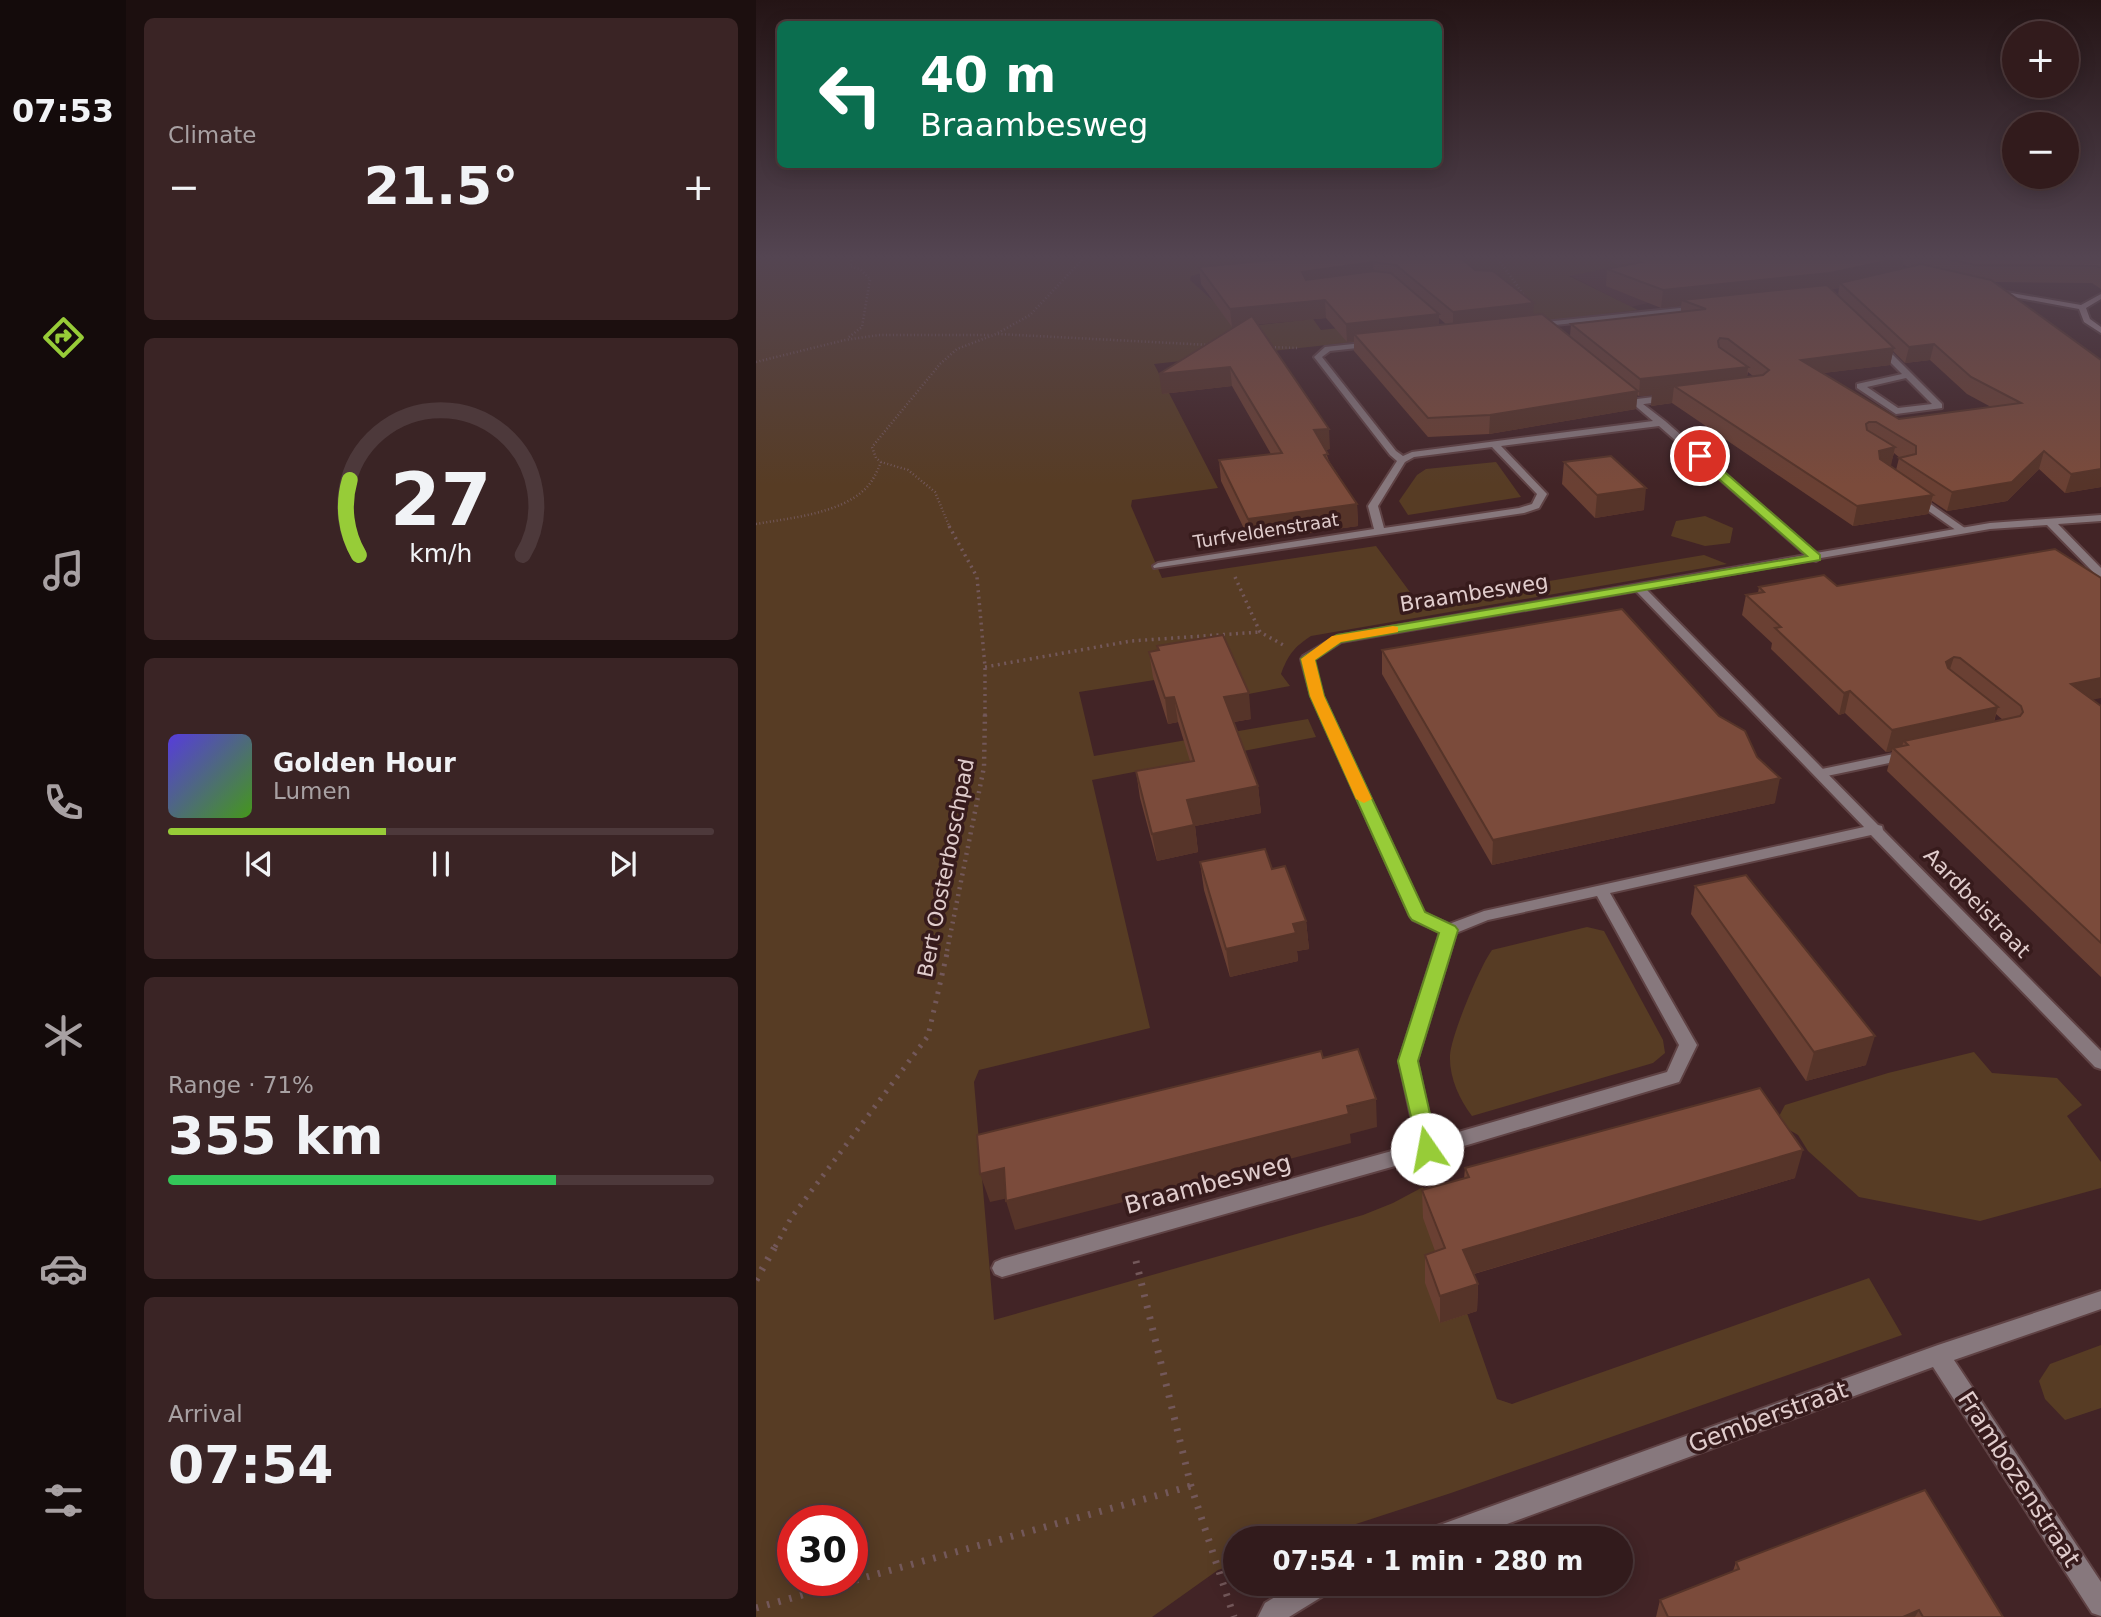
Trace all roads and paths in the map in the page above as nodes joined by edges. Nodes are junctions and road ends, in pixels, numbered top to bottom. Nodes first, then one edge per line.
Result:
1 (852, 334) edge
2 (992, 334) edge
3 (995, 334) edge
4 (1005, 334) edge
5 (1555, 334) edge
6 (1558, 337) edge
7 (845, 340) junction
8 (1875, 342) edge
9 (1382, 343) edge
10 (1221, 345) edge
11 (1261, 347) edge
12 (1328, 349) junction
13 (756, 362) edge
14 (1908, 375) junction
15 (1616, 386) edge
16 (1676, 397) edge
17 (1637, 402) junction
18 (1661, 423) junction
19 (1495, 444) junction
20 (1402, 460) junction
21 (881, 462) junction
22 (1912, 495) edge
23 (2101, 517) edge
24 (2049, 522) junction
25 (756, 524) edge
26 (1380, 531) junction
27 (1964, 531) junction
28 (1225, 554) junction
29 (1816, 558) junction
30 (1158, 566) dead end
31 (2101, 573) edge
32 (1640, 589) junction
33 (1260, 632) junction
34 (1307, 659) junction
35 (985, 667) junction
36 (1927, 750) edge
37 (1822, 774) junction
38 (1877, 829) junction
39 (1602, 892) junction
40 (1449, 930) junction
41 (2101, 1062) edge
42 (1427, 1149) junction
43 (1129, 1232) junction
44 (1002, 1268) dead end
45 (756, 1280) edge
46 (2101, 1300) edge
47 (1938, 1355) junction
48 (1191, 1486) junction
49 (1470, 1526) edge
50 (1300, 1596) edge
51 (2101, 1604) edge
52 (756, 1608) edge
53 (1234, 1617) edge
54 (1271, 1617) edge

1 - 7 path
2 - 7 path
3 - 21 path
4 - 10 path
5 - 6 street
7 - 13 path
8 - 14 street
9 - 12 street
11 - 12 path
12 - 20 street
14 - 14 street
15 - 17 street
16 - 17 street
17 - 18 street
18 - 19 street
18 - 29 street
19 - 20 street
19 - 26 street, Turfveldenstraat
20 - 26 street
21 - 25 path
21 - 35 path, Bert Oosterboschpad
22 - 27 street
23 - 24 street, Braambesweg
24 - 27 street, Braambesweg
24 - 31 street
26 - 28 street, Turfveldenstraat
27 - 29 street, Braambesweg
28 - 30 street, Turfveldenstraat
28 - 33 path
29 - 32 street, Braambesweg
32 - 34 street, Braambesweg
32 - 37 street, Aardbeistraat
33 - 34 path
33 - 35 path
34 - 40 street
35 - 45 path, Bert Oosterboschpad
36 - 37 street
37 - 38 street, Aardbeistraat
38 - 39 street
38 - 41 street, Aardbeistraat
39 - 40 street
39 - 42 street, Braambesweg
40 - 42 street
42 - 43 street, Braambesweg
43 - 44 street, Braambesweg
43 - 48 path
46 - 47 street, Gemberstraat
47 - 49 street, Gemberstraat
47 - 51 street, Frambozenstraat
48 - 52 path
48 - 53 path
50 - 54 street

